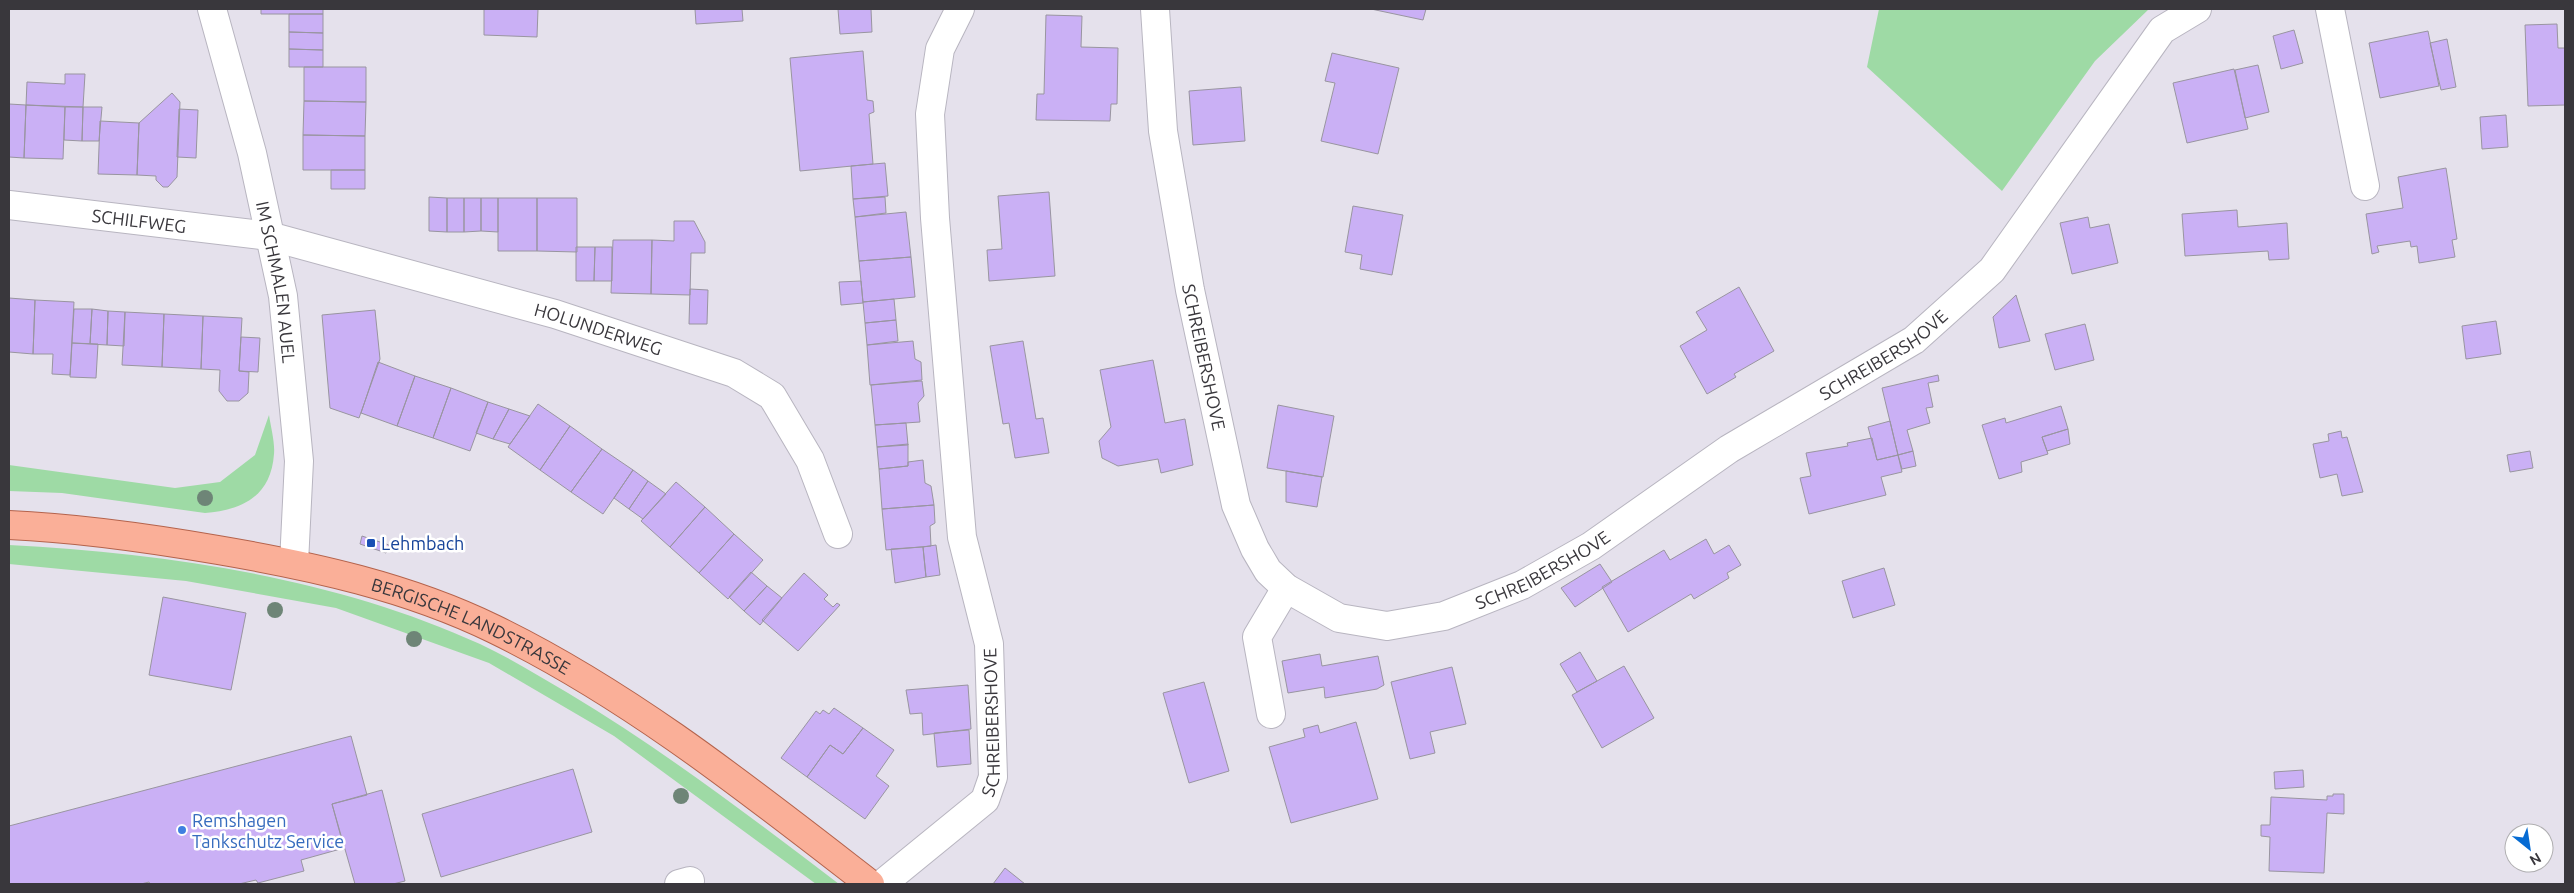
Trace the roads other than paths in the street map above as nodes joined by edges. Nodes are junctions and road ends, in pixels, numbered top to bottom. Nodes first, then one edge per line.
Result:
1 (212, 9) edge
2 (960, 9) edge
3 (1155, 9) edge
4 (2197, 9) edge
5 (2330, 9) edge
6 (2365, 186) dead end
7 (9, 205) edge
8 (269, 236) junction
9 (9, 525) edge
10 (838, 534) dead end
11 (294, 563) junction
12 (1286, 588) junction
13 (1270, 714) dead end
14 (870, 884) edge
15 (882, 884) edge

1 - 8 street, IM SCHMALEN AUEL
2 - 15 street, SCHREIBERSHOVE
3 - 12 street, SCHREIBERSHOVE
4 - 12 street, SCHREIBERSHOVE
5 - 6 street
7 - 8 street, SCHILFWEG
8 - 10 street, HOLUNDERWEG
8 - 11 street, IM SCHMALEN AUEL
9 - 11 main road, BERGISCHE LANDSTRASSE
11 - 14 main road, BERGISCHE LANDSTRASSE
12 - 13 street

